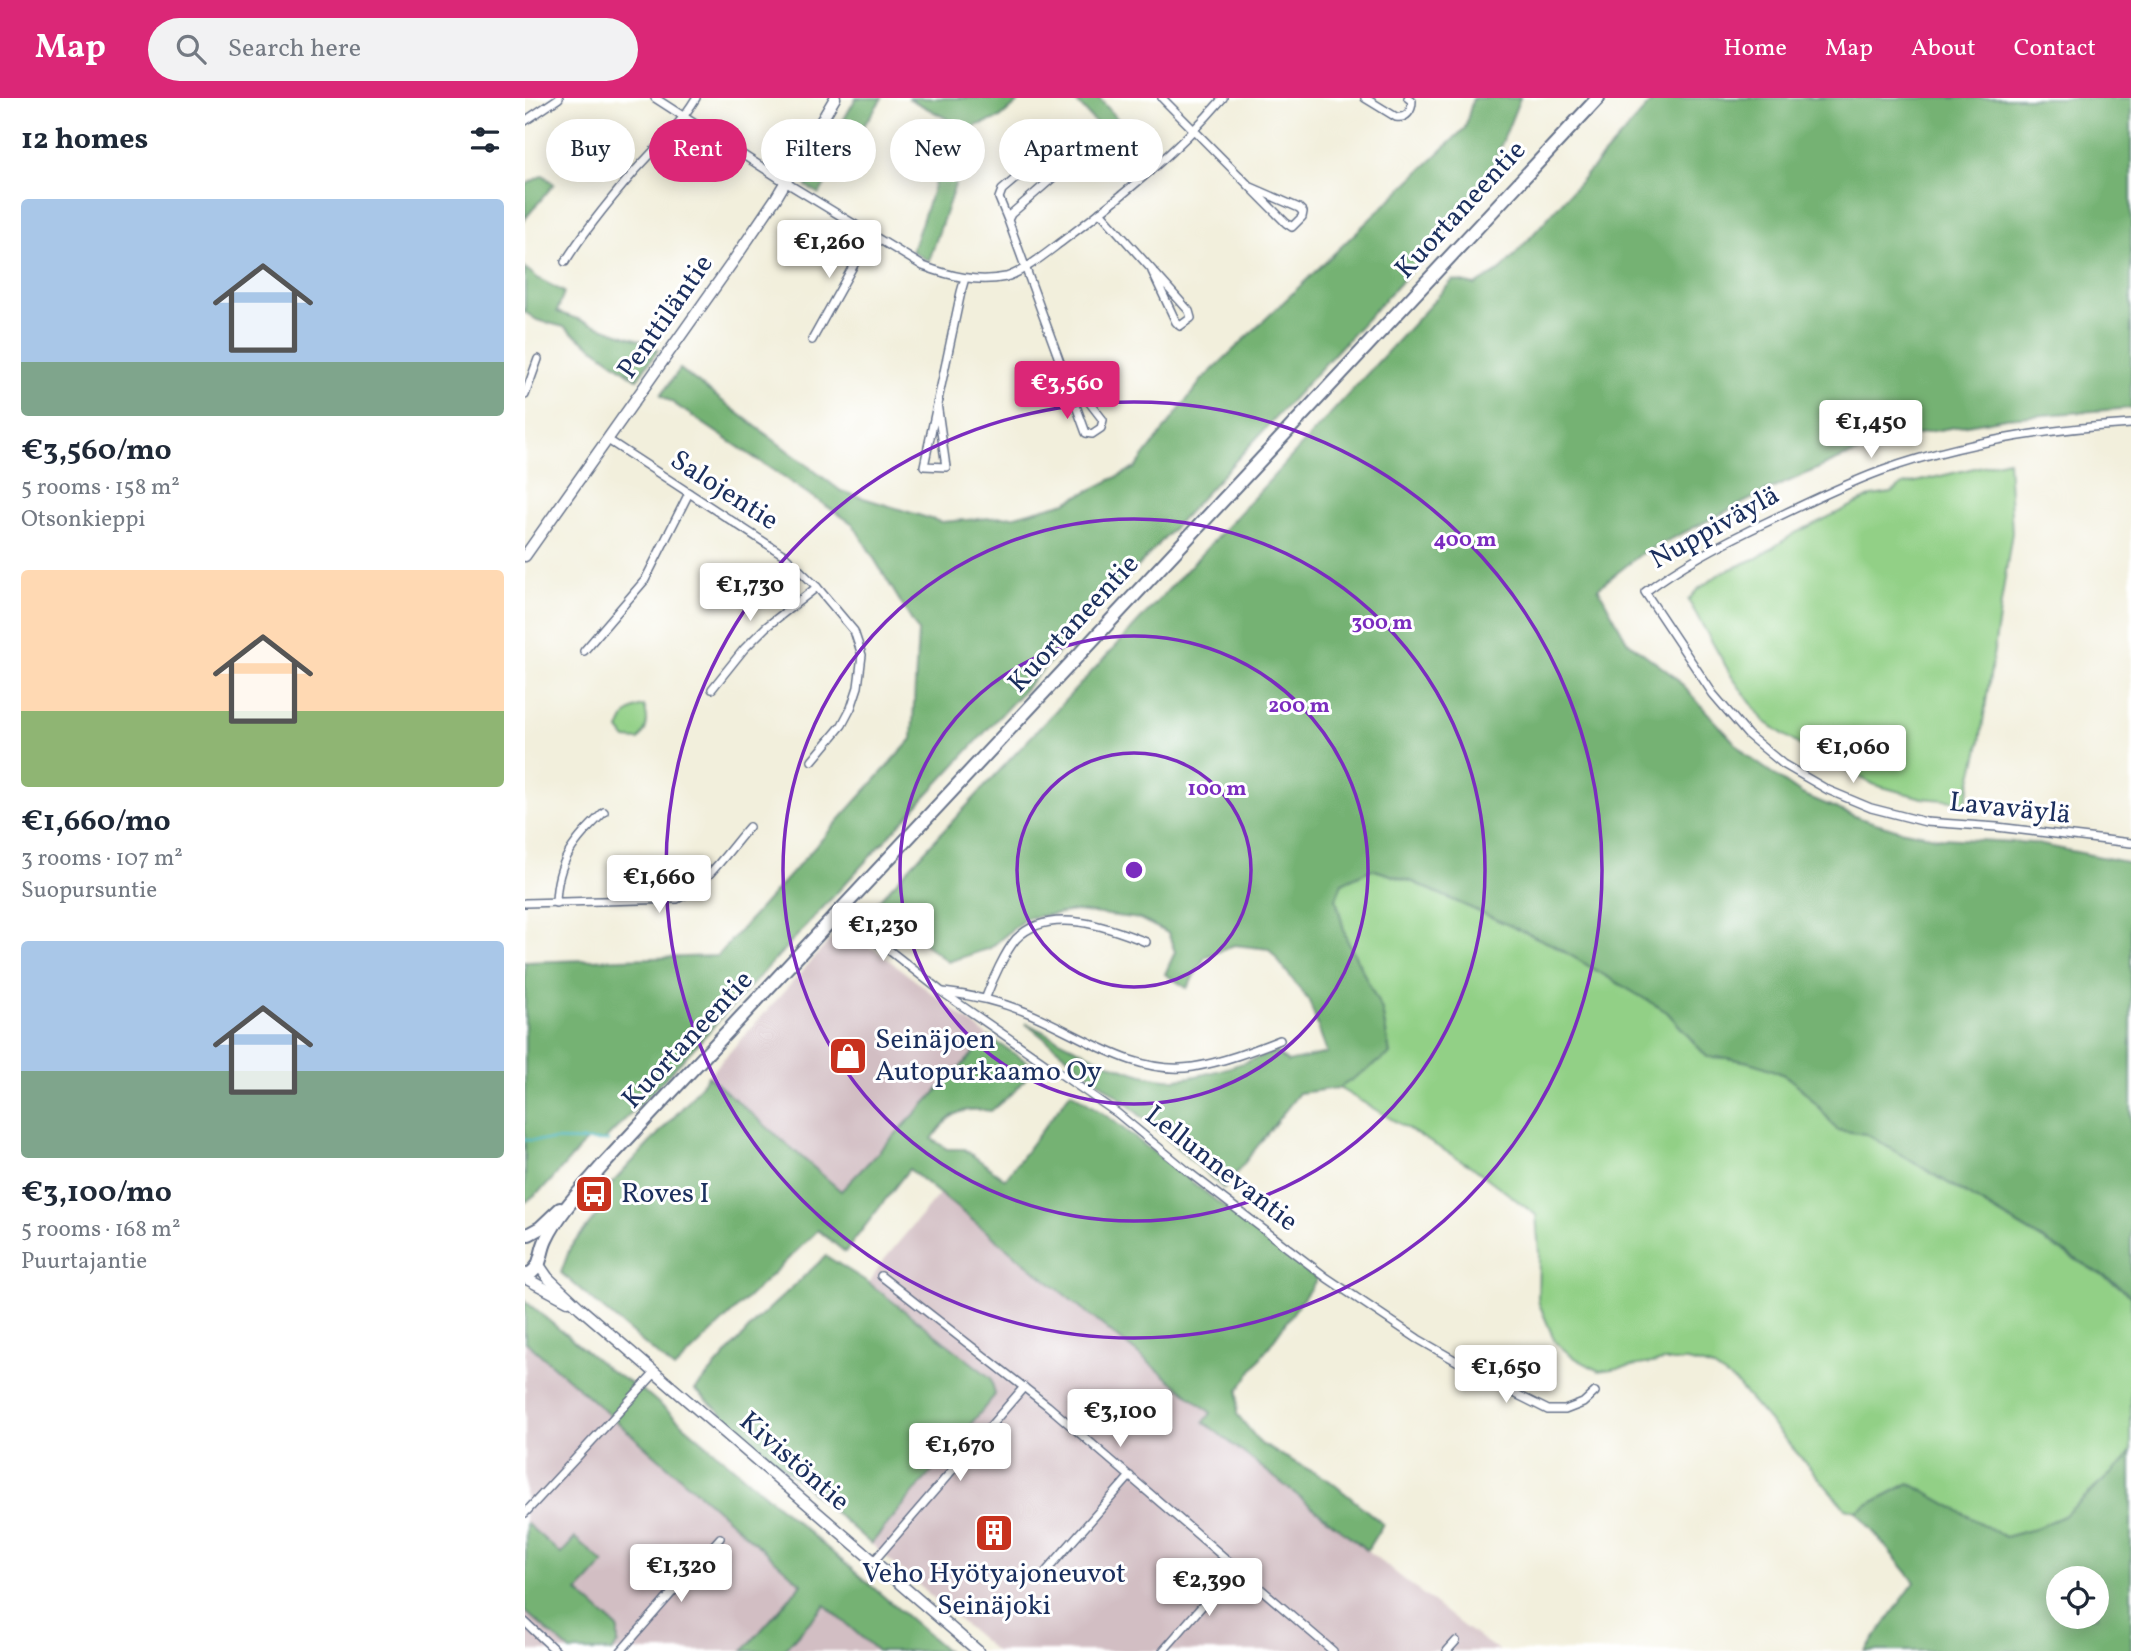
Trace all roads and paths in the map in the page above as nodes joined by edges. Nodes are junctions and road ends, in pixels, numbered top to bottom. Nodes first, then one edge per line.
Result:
1 (559, 98) edge
2 (655, 98) edge
3 (696, 98) edge
4 (835, 98) edge
5 (1162, 98) edge
6 (1223, 98) edge
7 (1365, 98) edge
8 (1408, 98) edge
9 (1598, 98) edge
10 (684, 118) junction
11 (822, 119) edge
12 (525, 121) edge
13 (1195, 131) junction
14 (761, 167) edge
15 (785, 182) joint
16 (1251, 187) junction
17 (1100, 212) junction
18 (1008, 220) junction
19 (871, 234) junction
20 (565, 262) dead end
21 (1024, 268) junction
22 (1152, 271) junction
23 (965, 278) junction
24 (811, 340) dead end
25 (538, 359) dead end
26 (1062, 367) junction
27 (525, 395) edge
28 (937, 403) junction
29 (2131, 424) edge
30 (608, 440) junction
31 (689, 493) junction
32 (525, 556) edge
33 (817, 587) junction
34 (1645, 592) joint
35 (584, 651) dead end
36 (712, 689) dead end
37 (812, 761) dead end
38 (604, 812) dead end
39 (749, 827) dead end
40 (2131, 843) edge
41 (525, 903) edge
42 (556, 903) junction
43 (832, 921) junction
44 (1146, 942) dead end
45 (942, 992) junction
46 (986, 997) junction
47 (1280, 1040) dead end
48 (586, 1185) junction
49 (527, 1233) edge
50 (541, 1259) junction
51 (881, 1276) dead end
52 (525, 1277) edge
53 (580, 1308) junction
54 (655, 1373) junction
55 (1024, 1387) junction
56 (1595, 1392) dead end
57 (1130, 1476) junction
58 (525, 1513) edge
59 (720, 1538) dead end
60 (874, 1561) junction
61 (1235, 1568) junction
62 (1042, 1576) dead end
63 (525, 1622) edge
64 (1456, 1641) dead end
65 (556, 1651) edge
66 (621, 1651) edge
67 (978, 1651) edge
68 (1163, 1651) edge
69 (1333, 1651) edge
70 (1447, 1651) edge

1 - 12 street
2 - 10 street
3 - 10 street
4 - 11 main road, Penttiläntie
5 - 13 street
6 - 13 street
7 - 8 street
9 - 43 highway, Kuortaneentie
10 - 14 street
10 - 20 street
13 - 16 street
13 - 17 street
15 - 19 street
15 - 30 main road, Penttiläntie
16 - 16 street
17 - 21 street
17 - 22 street
18 - 18 street
18 - 21 street
19 - 23 street
19 - 24 street
21 - 23 street
21 - 26 street
22 - 22 street
23 - 28 street
25 - 27 street
26 - 26 street
28 - 28 street
29 - 34 street, Nuppiväylä
30 - 31 street, Salojentie
30 - 32 main road, Penttiläntie
31 - 33 street, Salojentie
31 - 35 street
33 - 36 street
33 - 37 street, Salojentie
34 - 40 street, Lavaväylä
38 - 42 street
39 - 42 street
41 - 42 street
43 - 45 street, Lellunnevantie
43 - 48 highway, Kuortaneentie
44 - 46 street
45 - 46 street
45 - 56 street, Lellunnevantie
46 - 47 street
48 - 49 highway, Kuortaneentie
48 - 50 highway, Kuortaneentie
49 - 50 highway
50 - 52 highway
50 - 53 main road, Kivistöntie
51 - 55 street
52 - 53 main road, Kivistöntie
53 - 54 main road, Kivistöntie
54 - 58 street
54 - 60 main road, Kivistöntie
55 - 57 street
55 - 60 street
57 - 61 street
57 - 62 street
59 - 66 street
60 - 67 main road, Kivistöntie
61 - 68 street
61 - 69 street
63 - 65 street
64 - 70 street

